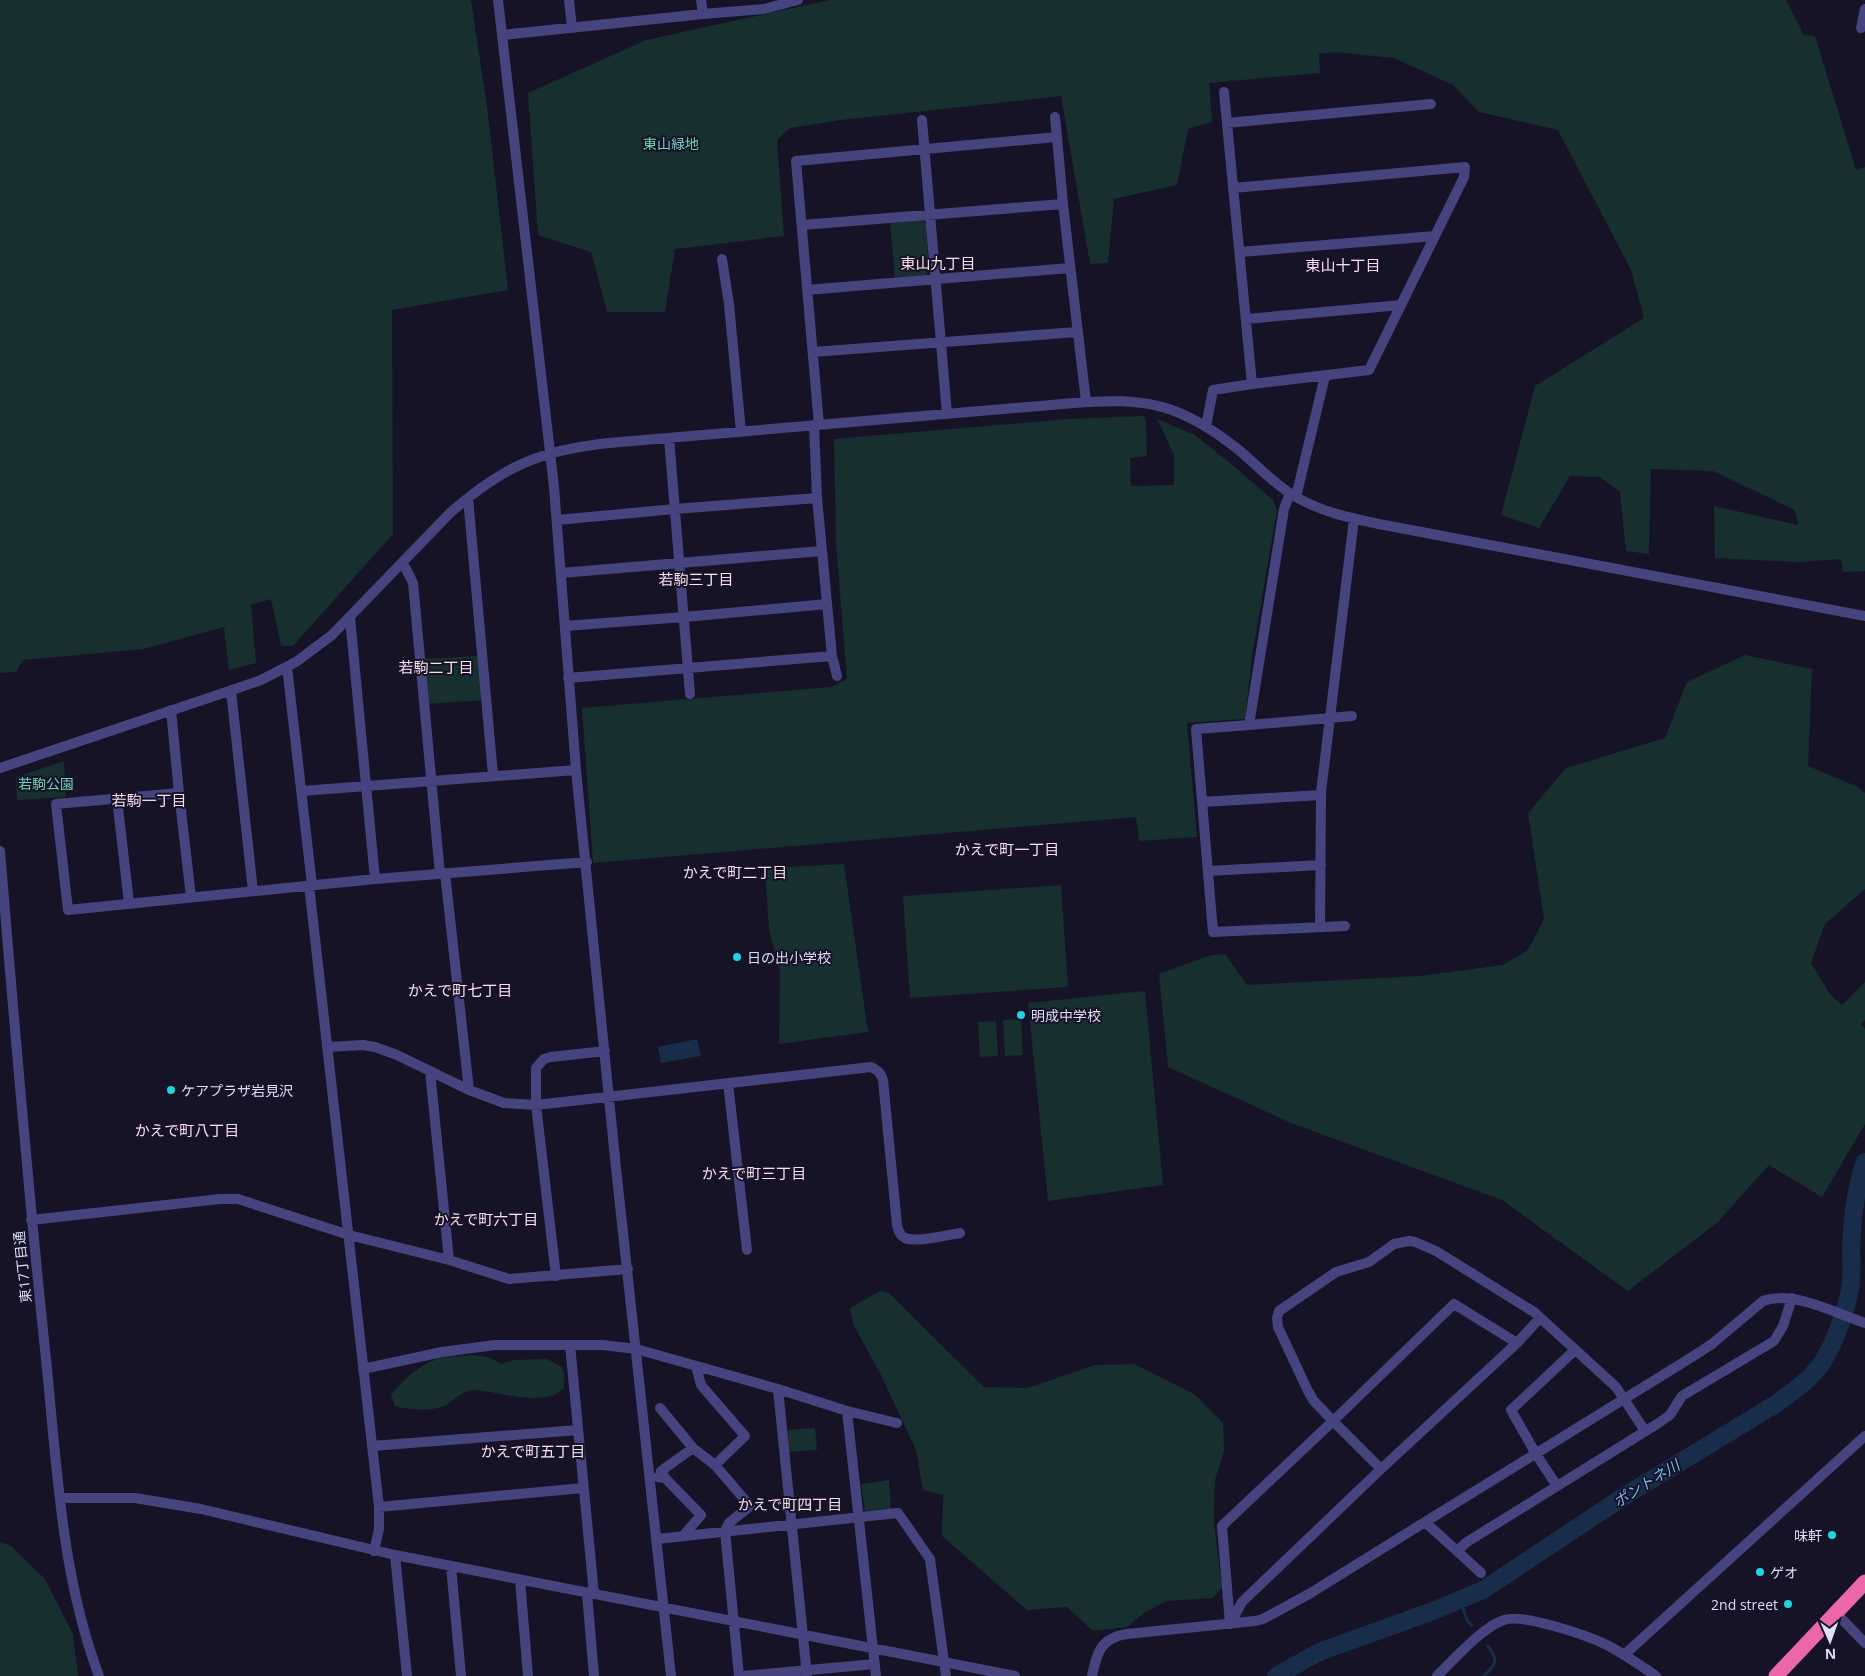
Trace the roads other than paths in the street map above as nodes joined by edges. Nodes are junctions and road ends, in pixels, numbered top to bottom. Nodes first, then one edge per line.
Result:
1 (498, 0) edge
2 (569, 0) edge
3 (701, 0) edge
4 (798, 0) edge
5 (1865, 9) edge
6 (703, 14) junction
7 (572, 28) junction
8 (1861, 28) dead end
9 (502, 35) junction
10 (1224, 92) dead end
11 (1431, 104) dead end
12 (1055, 116) dead end
13 (922, 120) dead end
14 (1227, 123) junction
15 (1057, 137) junction
16 (924, 149) junction
17 (1233, 188) junction
18 (1063, 204) junction
19 (930, 214) junction
20 (802, 225) junction
21 (1435, 236) junction
22 (1240, 252) junction
23 (722, 259) dead end
24 (1070, 268) junction
25 (936, 279) junction
26 (808, 290) junction
27 (1401, 305) junction
28 (1246, 319) junction
29 (1077, 332) junction
30 (940, 343) junction
31 (813, 352) junction
32 (1325, 376) junction
33 (1252, 384) junction
34 (1086, 402) junction
35 (947, 414) junction
36 (816, 425) junction
37 (1206, 426) junction
38 (741, 432) junction
39 (669, 438) junction
40 (549, 454) junction
41 (1293, 495) junction
42 (468, 498) junction
43 (817, 498) junction
44 (675, 509) junction
45 (1354, 519) junction
46 (557, 520) junction
47 (822, 551) junction
48 (403, 562) junction
49 (680, 563) junction
50 (561, 573) junction
51 (827, 604) junction
52 (1865, 616) edge
53 (684, 617) junction
54 (350, 618) junction
55 (565, 626) junction
56 (832, 656) junction
57 (287, 667) junction
58 (688, 669) junction
59 (837, 676) dead end
60 (568, 678) junction
61 (230, 690) junction
62 (690, 694) dead end
63 (171, 710) junction
64 (1352, 716) dead end
65 (1330, 718) junction
66 (1249, 725) junction
67 (0, 768) edge
68 (576, 770) junction
69 (493, 776) junction
70 (431, 780) junction
71 (366, 785) junction
72 (302, 791) junction
73 (179, 793) junction
74 (1321, 795) junction
75 (117, 798) junction
76 (1202, 802) junction
77 (0, 851) edge
78 (587, 862) junction
79 (1321, 865) junction
80 (1208, 871) junction
81 (442, 873) junction
82 (375, 879) junction
83 (310, 885) junction
84 (253, 890) junction
85 (191, 897) junction
86 (130, 903) junction
87 (1346, 926) dead end
88 (1320, 927) junction
89 (327, 1047) junction
90 (605, 1051) junction
91 (430, 1071) junction
92 (728, 1083) junction
93 (469, 1090) junction
94 (610, 1097) junction
95 (536, 1105) junction
96 (31, 1220) junction
97 (960, 1233) dead end
98 (349, 1235) junction
99 (747, 1250) dead end
100 (449, 1260) junction
101 (628, 1268) junction
102 (556, 1276) junction
103 (1792, 1298) junction
104 (1540, 1318) junction
105 (1861, 1322) edge
106 (1517, 1343) junction
107 (570, 1345) junction
108 (636, 1348) junction
109 (1575, 1350) junction
110 (696, 1366) junction
111 (364, 1369) junction
112 (778, 1389) junction
113 (1624, 1398) junction
114 (660, 1408) dead end
115 (847, 1411) junction
116 (1332, 1421) junction
117 (897, 1423) dead end
118 (578, 1430) junction
119 (1645, 1431) junction
120 (1865, 1436) edge
121 (372, 1446) junction
122 (693, 1448) junction
123 (1536, 1454) junction
124 (715, 1465) junction
125 (1381, 1469) junction
126 (650, 1477) junction
127 (664, 1478) junction
128 (1557, 1486) junction
129 (583, 1488) junction
130 (60, 1498) junction
131 (379, 1506) junction
132 (860, 1516) junction
133 (1425, 1522) junction
134 (793, 1524) junction
135 (725, 1531) junction
136 (683, 1536) junction
137 (657, 1539) junction
138 (1457, 1550) junction
139 (374, 1551) junction
140 (395, 1555) junction
141 (451, 1566) junction
142 (1481, 1573) dead end
143 (520, 1580) junction
144 (1865, 1582) edge
145 (590, 1593) junction
146 (664, 1607) junction
147 (1836, 1613) junction
148 (734, 1621) junction
149 (1230, 1624) junction
150 (804, 1634) junction
151 (1865, 1643) edge
152 (874, 1648) junction
153 (1624, 1655) junction
154 (944, 1662) junction
155 (875, 1664) junction
156 (807, 1674) edge
157 (1008, 1675) edge
158 (98, 1676) edge
159 (407, 1676) edge
160 (462, 1676) edge
161 (528, 1676) edge
162 (594, 1676) edge
163 (671, 1676) edge
164 (739, 1676) edge
165 (743, 1676) edge
166 (876, 1676) edge
167 (946, 1676) edge
168 (1092, 1676) edge
169 (1437, 1676) edge
170 (1656, 1676) edge
171 (1776, 1676) edge

1 - 9 street
2 - 7 street
3 - 6 street
4 - 6 street
5 - 8 street
6 - 7 street
7 - 9 street
9 - 40 street
10 - 14 street
11 - 14 street
12 - 15 street
13 - 16 street
14 - 17 street
15 - 16 street
15 - 18 street
16 - 19 street
16 - 20 street
17 - 21 street
17 - 22 street
18 - 19 street
18 - 24 street
19 - 20 street
19 - 25 street
20 - 26 street
21 - 22 street
21 - 27 street
22 - 28 street
23 - 38 street
24 - 25 street
24 - 29 street
25 - 26 street
25 - 30 street
26 - 31 street
27 - 28 street
27 - 32 street
28 - 33 street
29 - 30 street
29 - 34 street
30 - 31 street
30 - 35 street
31 - 36 street
32 - 33 street
32 - 41 street
33 - 37 street
34 - 35 street
34 - 37 street
35 - 36 street
36 - 38 street
36 - 43 street
37 - 41 street
38 - 39 street
39 - 40 street
39 - 44 street
40 - 42 street
40 - 46 street
41 - 45 street
41 - 66 street
42 - 48 street
42 - 69 street
43 - 44 street
43 - 47 street
44 - 46 street
44 - 49 street
45 - 52 street
45 - 65 street
46 - 50 street
47 - 49 street
47 - 51 street
48 - 54 street
48 - 70 street
49 - 50 street
49 - 53 street
50 - 55 street
51 - 53 street
51 - 56 street
53 - 55 street
53 - 58 street
54 - 57 street
54 - 71 street
55 - 60 street
56 - 58 street
56 - 59 street
57 - 61 street
57 - 72 street
58 - 60 street
58 - 62 street
60 - 68 street
61 - 63 street
61 - 84 street
63 - 67 street
63 - 73 street
64 - 65 street
65 - 66 street
65 - 74 street
66 - 76 street
68 - 69 street
68 - 78 street
69 - 70 street
70 - 71 street
70 - 81 street
71 - 72 street
71 - 82 street
72 - 83 street
73 - 75 street
73 - 85 street
74 - 76 street
74 - 79 street
75 - 86 street
75 - 86 street
76 - 80 street
77 - 96 street, 東17丁目通
78 - 81 street
78 - 90 street
79 - 80 street
79 - 88 street
80 - 88 street
81 - 82 street
81 - 93 street
82 - 83 street
83 - 84 street
83 - 89 street
84 - 85 street
85 - 86 street
87 - 88 street
89 - 91 street
89 - 98 street
90 - 94 street
90 - 95 street
91 - 93 street
91 - 100 street
92 - 94 street
92 - 97 street
92 - 99 street
93 - 95 street
94 - 95 street
94 - 101 street
95 - 102 street
96 - 98 street
96 - 130 street, 東17丁目通
98 - 100 street
98 - 111 street
100 - 102 street
101 - 102 street
101 - 108 street
103 - 105 street
103 - 113 street
103 - 119 street
104 - 106 street
104 - 109 street
104 - 116 street
106 - 116 street
106 - 125 street
107 - 108 street
107 - 111 street
107 - 118 street
108 - 110 street
108 - 126 street
109 - 113 street
109 - 123 street
110 - 112 street
110 - 124 street
111 - 121 street
112 - 115 street
112 - 134 street
113 - 119 street
113 - 123 street
114 - 122 street
115 - 117 street
115 - 132 street
116 - 125 street
116 - 149 street
118 - 121 street
118 - 129 street
119 - 128 street
120 - 153 street
121 - 131 street
122 - 124 street
122 - 127 street
123 - 128 street
123 - 133 street
124 - 135 street
125 - 149 street
126 - 127 street
126 - 137 street
127 - 136 street
128 - 138 street
129 - 131 street
129 - 145 street
130 - 139 street
130 - 158 street, 東17丁目通
131 - 139 street
132 - 134 street
132 - 152 street
132 - 154 street
133 - 138 street
133 - 149 street
134 - 135 street
134 - 150 street
135 - 136 street
135 - 148 street
136 - 137 street
137 - 146 street
138 - 142 street
139 - 140 street
140 - 141 street
140 - 159 street
141 - 143 street
141 - 160 street
143 - 145 street
143 - 161 street
144 - 147 highway
145 - 146 street
145 - 162 street
146 - 148 street
146 - 163 street
147 - 151 street
147 - 171 highway
148 - 150 street
148 - 164 street
149 - 168 street
150 - 152 street
150 - 156 street
152 - 154 street
152 - 155 street
153 - 169 street
153 - 170 street
154 - 157 street
154 - 167 street
155 - 156 street
155 - 166 street
156 - 165 street

